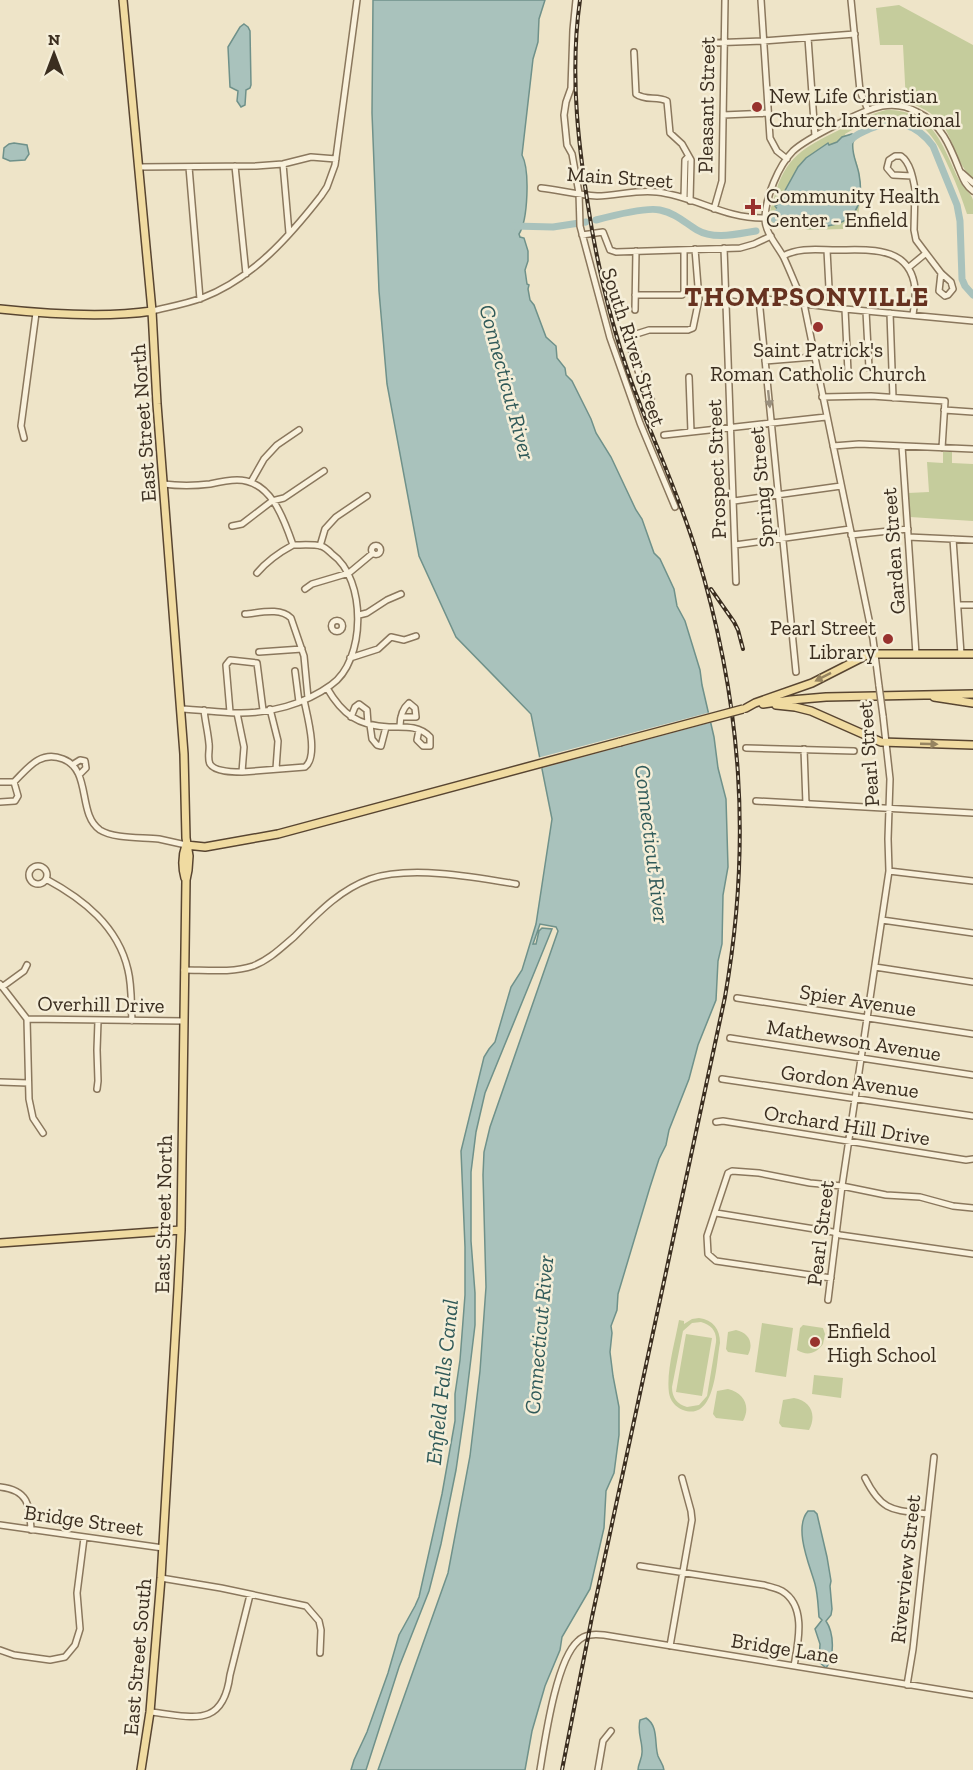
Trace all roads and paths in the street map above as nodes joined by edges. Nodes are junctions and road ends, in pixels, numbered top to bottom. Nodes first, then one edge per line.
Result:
1 (123, 0) edge
2 (357, 0) edge
3 (576, 0) edge
4 (724, 0) edge
5 (761, 0) edge
6 (851, 0) edge
7 (855, 34) junction
8 (808, 38) junction
9 (763, 41) junction
10 (724, 43) junction
11 (706, 45) dead end
12 (634, 52) dead end
13 (868, 110) junction
14 (768, 113) junction
15 (723, 115) junction
16 (815, 136) junction
17 (336, 159) junction
18 (787, 159) junction
19 (282, 164) junction
20 (235, 166) junction
21 (139, 167) junction
22 (189, 167) junction
23 (961, 171) junction
24 (912, 176) junction
25 (973, 183) edge
26 (541, 188) dead end
27 (973, 191) edge
28 (579, 193) junction
29 (687, 200) junction
30 (714, 209) junction
31 (765, 218) junction
32 (290, 233) junction
33 (582, 235) junction
34 (771, 236) junction
35 (724, 248) junction
36 (695, 249) junction
37 (684, 250) junction
38 (827, 250) junction
39 (636, 251) junction
40 (925, 254) junction
41 (783, 256) junction
42 (908, 268) junction
43 (941, 273) dead end
44 (246, 274) junction
45 (635, 294) junction
46 (726, 294) junction
47 (200, 299) junction
48 (759, 299) junction
49 (804, 304) junction
50 (830, 308) junction
51 (0, 309) edge
52 (845, 309) junction
53 (634, 310) dead end
54 (152, 311) junction
55 (866, 311) junction
56 (36, 313) junction
57 (890, 313) junction
58 (913, 315) junction
59 (973, 321) edge
60 (814, 357) junction
61 (765, 361) junction
62 (869, 368) dead end
63 (848, 372) dead end
64 (688, 376) dead end
65 (822, 397) junction
66 (893, 398) junction
67 (651, 399) dead end
68 (944, 410) junction
69 (973, 412) edge
70 (826, 417) junction
71 (771, 423) junction
72 (730, 428) junction
73 (299, 430) dead end
74 (691, 432) junction
75 (664, 435) dead end
76 (24, 438) dead end
77 (833, 446) junction
78 (902, 446) junction
79 (942, 448) junction
80 (973, 450) edge
81 (324, 471) dead end
82 (250, 482) junction
83 (163, 484) junction
84 (841, 486) junction
85 (778, 495) junction
86 (367, 496) dead end
87 (272, 501) junction
88 (734, 501) junction
89 (675, 507) dead end
90 (232, 526) dead end
91 (908, 529) junction
92 (851, 532) junction
93 (908, 537) junction
94 (783, 538) junction
95 (953, 539) junction
96 (973, 540) edge
97 (293, 545) junction
98 (735, 545) junction
99 (321, 546) junction
100 (373, 553) dead end
101 (257, 573) dead end
102 (349, 573) junction
103 (736, 582) dead end
104 (304, 589) dead end
105 (401, 594) dead end
106 (958, 605) junction
107 (973, 605) edge
108 (244, 614) dead end
109 (359, 615) junction
110 (343, 625) dead end
111 (357, 625) junction
112 (416, 636) dead end
113 (302, 649) junction
114 (259, 652) dead end
115 (875, 654) junction
116 (916, 654) junction
117 (961, 654) junction
118 (973, 654) edge
119 (350, 658) junction
120 (295, 671) dead end
121 (796, 672) dead end
122 (327, 688) junction
123 (973, 694) edge
124 (919, 695) junction
125 (304, 700) junction
126 (973, 703) edge
127 (768, 704) junction
128 (181, 709) junction
129 (270, 709) junction
130 (745, 709) junction
131 (204, 710) junction
132 (263, 710) junction
133 (230, 712) junction
134 (237, 713) junction
135 (351, 717) junction
136 (400, 717) dead end
137 (369, 724) junction
138 (400, 726) junction
139 (386, 727) junction
140 (419, 730) dead end
141 (886, 742) junction
142 (973, 745) edge
143 (746, 748) dead end
144 (804, 749) junction
145 (854, 750) dead end
146 (72, 765) junction
147 (276, 769) junction
148 (243, 772) junction
149 (79, 775) junction
150 (0, 782) edge
151 (14, 782) junction
152 (756, 801) dead end
153 (0, 802) edge
154 (806, 804) junction
155 (889, 808) junction
156 (973, 813) edge
157 (186, 845) junction
158 (889, 871) junction
159 (46, 879) dead end
160 (973, 880) edge
161 (516, 884) dead end
162 (882, 920) junction
163 (973, 933) edge
164 (27, 964) dead end
165 (875, 967) junction
166 (184, 970) junction
167 (973, 982) edge
168 (1, 986) edge
169 (737, 998) dead end
170 (868, 1018) junction
171 (27, 1020) junction
172 (98, 1021) junction
173 (132, 1021) junction
174 (184, 1021) junction
175 (973, 1034) edge
176 (730, 1038) dead end
177 (862, 1058) junction
178 (973, 1075) edge
179 (722, 1079) dead end
180 (0, 1082) edge
181 (28, 1083) junction
182 (97, 1089) dead end
183 (855, 1098) junction
184 (973, 1116) edge
185 (716, 1122) dead end
186 (43, 1133) dead end
187 (848, 1142) junction
188 (973, 1159) edge
189 (842, 1186) junction
190 (973, 1208) edge
191 (716, 1213) junction
192 (181, 1230) junction
193 (836, 1232) junction
194 (0, 1243) edge
195 (973, 1254) edge
196 (831, 1278) junction
197 (828, 1300) dead end
198 (934, 1457) dead end
199 (682, 1478) dead end
200 (865, 1478) dead end
201 (0, 1487) edge
202 (927, 1514) junction
203 (0, 1526) edge
204 (31, 1530) junction
205 (84, 1538) junction
206 (163, 1548) junction
207 (640, 1566) dead end
208 (684, 1573) junction
209 (161, 1578) junction
210 (250, 1595) junction
211 (670, 1646) junction
212 (0, 1650) edge
213 (320, 1653) dead end
214 (794, 1666) junction
215 (907, 1685) junction
216 (973, 1695) edge
217 (150, 1712) junction
218 (611, 1731) dead end
219 (141, 1770) edge
220 (540, 1770) edge
221 (598, 1770) edge

1 - 21 main road, East Street North
2 - 17 street
3 - 28 street, South River Street
4 - 10 street, Pleasant Street
5 - 9 street
6 - 7 street
7 - 8 street
7 - 13 street
8 - 9 street
8 - 16 street
9 - 10 street
9 - 14 street
10 - 11 street
10 - 15 street, Pleasant Street
12 - 29 street
13 - 16 street
13 - 23 street
14 - 15 street
14 - 18 street
15 - 30 street, Pleasant Street
16 - 18 street
17 - 19 street
17 - 32 street
18 - 31 street
19 - 20 street
19 - 32 street
20 - 22 street
20 - 44 street
21 - 22 street
21 - 54 main road, East Street North
22 - 47 street
23 - 25 street
23 - 27 street
24 - 24 street
24 - 40 street
26 - 28 street, Main Street
28 - 29 street, Main Street
28 - 33 street, South River Street
29 - 30 street, Main Street
30 - 31 street, Main Street
31 - 34 street, Pearl Street
32 - 44 street
33 - 39 street
33 - 89 street, South River Street
34 - 35 street
34 - 41 street, Pearl Street
35 - 36 street
35 - 46 street, Prospect Street
36 - 37 street
36 - 67 street
37 - 39 street
37 - 45 street
38 - 41 street
38 - 42 street
38 - 50 street
39 - 45 street
40 - 42 street
40 - 43 street
41 - 49 street, Pearl Street
42 - 58 street
44 - 47 street
45 - 53 street
46 - 48 street
46 - 72 street, Prospect Street
47 - 54 street
48 - 49 street
48 - 61 street, Spring Street
49 - 50 street
49 - 60 street, Pearl Street
50 - 52 street
51 - 56 main road
52 - 55 street
52 - 63 street
54 - 56 main road
54 - 83 main road, East Street North
55 - 57 street
55 - 62 street
56 - 76 street
57 - 58 street
57 - 66 street
58 - 59 street
60 - 61 street
60 - 65 street, Pearl Street
61 -> 71 street, Spring Street
64 - 74 street
65 - 66 street
65 - 70 street, Pearl Street
66 - 68 street
68 - 69 street
68 - 79 street
70 - 71 street
70 - 77 street, Pearl Street
71 - 72 street
71 - 85 street, Spring Street
72 - 74 street
72 - 88 street, Prospect Street
73 - 82 street
74 - 75 street
77 - 78 street
77 - 84 street, Pearl Street
78 - 79 street
78 - 91 street, Garden Street
79 - 80 street
81 - 87 street
82 - 83 street
82 - 87 street
83 - 128 main road, East Street North
84 - 85 street
84 - 92 street, Pearl Street
85 - 88 street
85 - 94 street, Spring Street
86 - 99 street
87 - 90 street
87 - 97 street
88 - 98 street, Prospect Street
91 - 92 street
91 - 93 street, Garden Street
92 - 94 street
92 - 115 street, Pearl Street
93 - 95 street
93 - 116 street, Garden Street
94 - 98 street
94 - 121 street, Spring Street
95 - 96 street
95 - 106 street
97 - 99 street
97 - 101 street
98 - 103 street, Prospect Street
99 - 102 street
100 - 102 street
102 - 104 street
102 - 109 street
105 - 109 street
106 - 107 street
106 - 117 street
108 - 113 street
109 - 111 street
110 - 111 street
111 - 119 street
112 - 119 street
113 - 114 street
113 - 125 street
115 - 116 main road
115 -> 130 main road
115 - 141 street, Pearl Street, bridge
116 - 117 main road
117 - 118 main road
119 - 122 street
120 - 125 street
122 - 125 street
122 - 135 street
123 - 124 main road
124 - 126 main road
124 - 127 main road
125 - 129 street
125 - 147 street
127 - 130 main road
127 - 141 main road
128 - 131 street
128 - 157 main road, East Street North
129 - 132 street
129 - 147 street
130 - 157 main road, bridge
131 - 133 street
131 - 148 street
132 - 133 street
132 - 134 street
133 - 134 street
134 - 148 street
135 - 137 street
135 - 137 street
136 - 138 street
137 - 139 street
137 - 139 street
138 - 139 street
138 - 140 street
141 -> 142 main road
141 - 155 street, Pearl Street
143 - 144 street
144 - 145 street
144 - 154 street
146 - 149 street
146 - 149 street
146 - 151 street
147 - 148 street
149 - 157 street
150 - 151 street
151 - 153 street
152 - 154 street
154 - 155 street
155 - 156 street
155 - 158 street, Pearl Street
157 - 166 main road, East Street North
158 - 160 street
158 - 162 street, Pearl Street
159 - 173 street
161 - 166 street
162 - 163 street
162 - 165 street, Pearl Street
164 - 168 street
165 - 167 street
165 - 170 street, Pearl Street
166 - 174 main road, East Street North
168 - 171 street, Overhill Drive
169 - 170 street, Spier Avenue
170 - 175 street, Spier Avenue
170 - 177 street, Pearl Street
171 - 172 street, Overhill Drive
171 - 181 street
172 - 173 street, Overhill Drive
172 - 182 street
173 - 174 street, Overhill Drive
174 - 192 main road, East Street North
176 - 177 street, Mathewson Avenue
177 - 178 street, Mathewson Avenue
177 - 183 street, Pearl Street
179 - 183 street, Gordon Avenue
180 - 181 street
181 - 186 street
183 - 184 street, Gordon Avenue
183 - 187 street, Pearl Street
185 - 187 street, Orchard Hill Drive
187 - 188 street, Orchard Hill Drive
187 - 189 street, Pearl Street
189 - 190 street
189 - 191 street
189 - 193 street, Pearl Street
191 - 193 street
191 - 196 street
192 - 194 main road
192 - 206 main road, East Street North
193 - 195 street
193 - 196 street, Pearl Street
196 - 197 street, Pearl Street
198 - 202 street, Riverview Street
199 - 208 street
200 - 202 street
201 - 204 street
202 - 215 street, Riverview Street
203 - 204 street, Bridge Street
204 - 205 street, Bridge Street
205 - 206 street, Bridge Street
205 - 212 street
206 - 209 main road, East Street South
207 - 208 street
208 - 211 street
208 - 214 street
209 - 210 street
209 - 217 main road, East Street South
210 - 213 street
210 - 217 street
211 - 214 street, Bridge Lane
211 - 220 street, Bridge Lane
214 - 215 street, Bridge Lane
215 - 216 street, Bridge Lane
217 - 219 main road, East Street South
218 - 221 street

